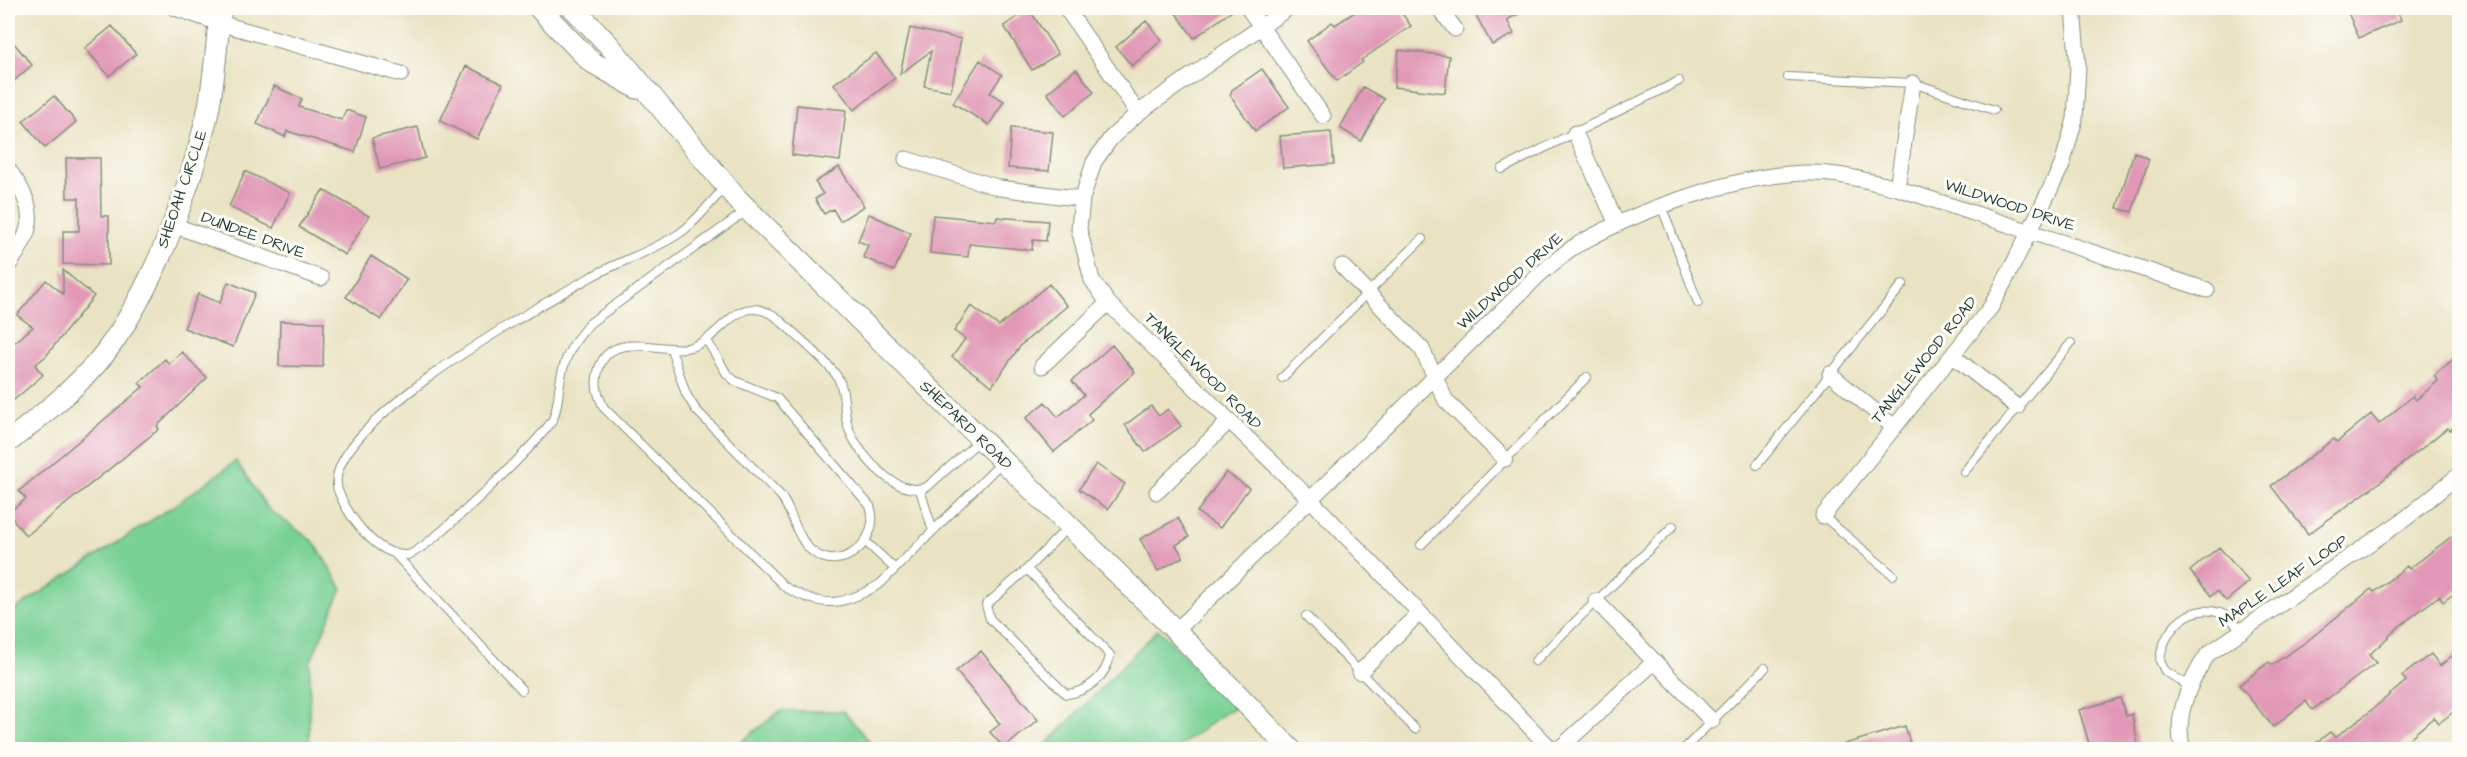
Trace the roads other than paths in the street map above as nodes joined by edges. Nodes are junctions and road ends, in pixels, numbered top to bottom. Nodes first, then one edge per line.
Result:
1 (175, 8) edge
2 (539, 8) edge
3 (573, 8) edge
4 (1066, 8) edge
5 (1248, 8) edge
6 (1288, 8) edge
7 (1439, 8) edge
8 (2073, 8) edge
9 (219, 13) edge
10 (1261, 26) junction
11 (1455, 29) dead end
12 (400, 74) dead end
13 (1788, 77) dead end
14 (1679, 81) dead end
15 (1913, 82) junction
16 (648, 94) junction
17 (1994, 110) dead end
18 (1138, 114) junction
19 (1323, 116) dead end
20 (1575, 133) junction
21 (906, 159) dead end
22 (8, 169) edge
23 (1502, 169) dead end
24 (726, 186) junction
25 (1897, 188) junction
26 (1082, 199) junction
27 (1661, 205) junction
28 (748, 210) junction
29 (1617, 224) junction
30 (173, 225) junction
31 (2030, 230) junction
32 (1422, 238) dead end
33 (8, 266) edge
34 (1342, 266) dead end
35 (321, 278) dead end
36 (1903, 284) dead end
37 (2207, 290) dead end
38 (1368, 293) junction
39 (1108, 303) junction
40 (1698, 303) dead end
41 (706, 339) junction
42 (2071, 343) dead end
43 (670, 349) junction
44 (1953, 356) junction
45 (1042, 366) dead end
46 (1830, 374) junction
47 (1435, 375) junction
48 (1587, 377) dead end
49 (1282, 378) dead end
50 (2017, 407) junction
51 (1228, 422) junction
52 (1893, 427) junction
53 (981, 439) junction
54 (8, 442) edge
55 (1505, 459) junction
56 (1003, 461) junction
57 (1757, 465) dead end
58 (1964, 472) dead end
59 (2460, 474) edge
60 (920, 490) junction
61 (1156, 492) dead end
62 (1310, 500) junction
63 (1822, 516) joint
64 (1069, 526) junction
65 (1673, 526) dead end
66 (933, 531) junction
67 (865, 541) junction
68 (1421, 545) dead end
69 (392, 552) junction
70 (895, 569) junction
71 (1027, 569) junction
72 (1893, 575) dead end
73 (1596, 601) junction
74 (1419, 613) junction
75 (1306, 616) dead end
76 (2242, 630) junction
77 (1176, 631) junction
78 (1535, 661) dead end
79 (1654, 662) junction
80 (1765, 668) dead end
81 (1360, 672) junction
82 (2189, 686) junction
83 (522, 690) dead end
84 (1712, 721) junction
85 (1415, 729) dead end
86 (1291, 750) edge
87 (1552, 750) edge
88 (1558, 750) edge
89 (1683, 750) edge
90 (2182, 750) edge

1 - 9 street
2 - 16 street, SHEPARD ROAD
3 - 16 street, SHEPARD ROAD
4 - 18 street
5 - 10 street
6 - 10 street, TANGLEWOOD ROAD
7 - 11 street
8 - 31 street, TANGLEWOOD ROAD
9 - 12 street
9 - 30 street, SHEOAH CIRCLE
10 - 18 street, TANGLEWOOD ROAD
10 - 19 street
13 - 15 lane
14 - 20 lane
15 - 17 lane
15 - 25 street
16 - 24 street, SHEPARD ROAD
18 - 26 street, TANGLEWOOD ROAD
20 - 23 lane
20 - 29 street
21 - 26 street
22 - 33 street
24 - 28 street, SHEPARD ROAD
24 - 69 lane
25 - 27 street, WILDWOOD DRIVE
25 - 31 street, WILDWOOD DRIVE
26 - 39 street, TANGLEWOOD ROAD
27 - 29 street, WILDWOOD DRIVE
27 - 40 lane
28 - 53 street, SHEPARD ROAD
28 - 69 lane
29 - 47 street, WILDWOOD DRIVE
30 - 35 street, DUNDEE DRIVE
30 - 54 street, SHEOAH CIRCLE
31 - 37 street, WILDWOOD DRIVE
31 - 44 street, TANGLEWOOD ROAD
32 - 38 lane
34 - 38 street
36 - 46 lane
38 - 47 street
38 - 49 lane
39 - 45 street
39 - 51 street, TANGLEWOOD ROAD
41 - 43 lane
41 - 60 lane
41 - 67 lane
42 - 50 lane
43 - 67 lane
43 - 70 lane
44 - 50 street
44 - 52 street, TANGLEWOOD ROAD
46 - 52 street
46 - 57 lane
47 - 55 street
47 - 62 street, WILDWOOD DRIVE
48 - 55 lane
50 - 58 lane
51 - 61 street
51 - 62 street, TANGLEWOOD ROAD
52 - 63 street, TANGLEWOOD ROAD
53 - 56 street, SHEPARD ROAD
53 - 60 lane
55 - 68 lane
56 - 64 street, SHEPARD ROAD
56 - 66 lane
59 - 76 street, MAPLE LEAF LOOP
60 - 66 lane
62 - 74 street, TANGLEWOOD ROAD
62 - 77 street, WILDWOOD DRIVE
63 - 72 lane
64 - 71 lane
64 - 77 street, SHEPARD ROAD
65 - 73 lane
66 - 70 lane
67 - 70 lane
69 - 83 lane
71 - 71 lane
73 - 78 lane
73 - 79 street
74 - 81 street
74 - 87 street, TANGLEWOOD ROAD
75 - 81 lane
76 - 82 street, MAPLE LEAF LOOP
76 - 82 lane
77 - 86 street, SHEPARD ROAD
79 - 84 street
79 - 88 street
80 - 84 lane
81 - 85 lane
82 - 90 street, MAPLE LEAF LOOP
84 - 89 lane

